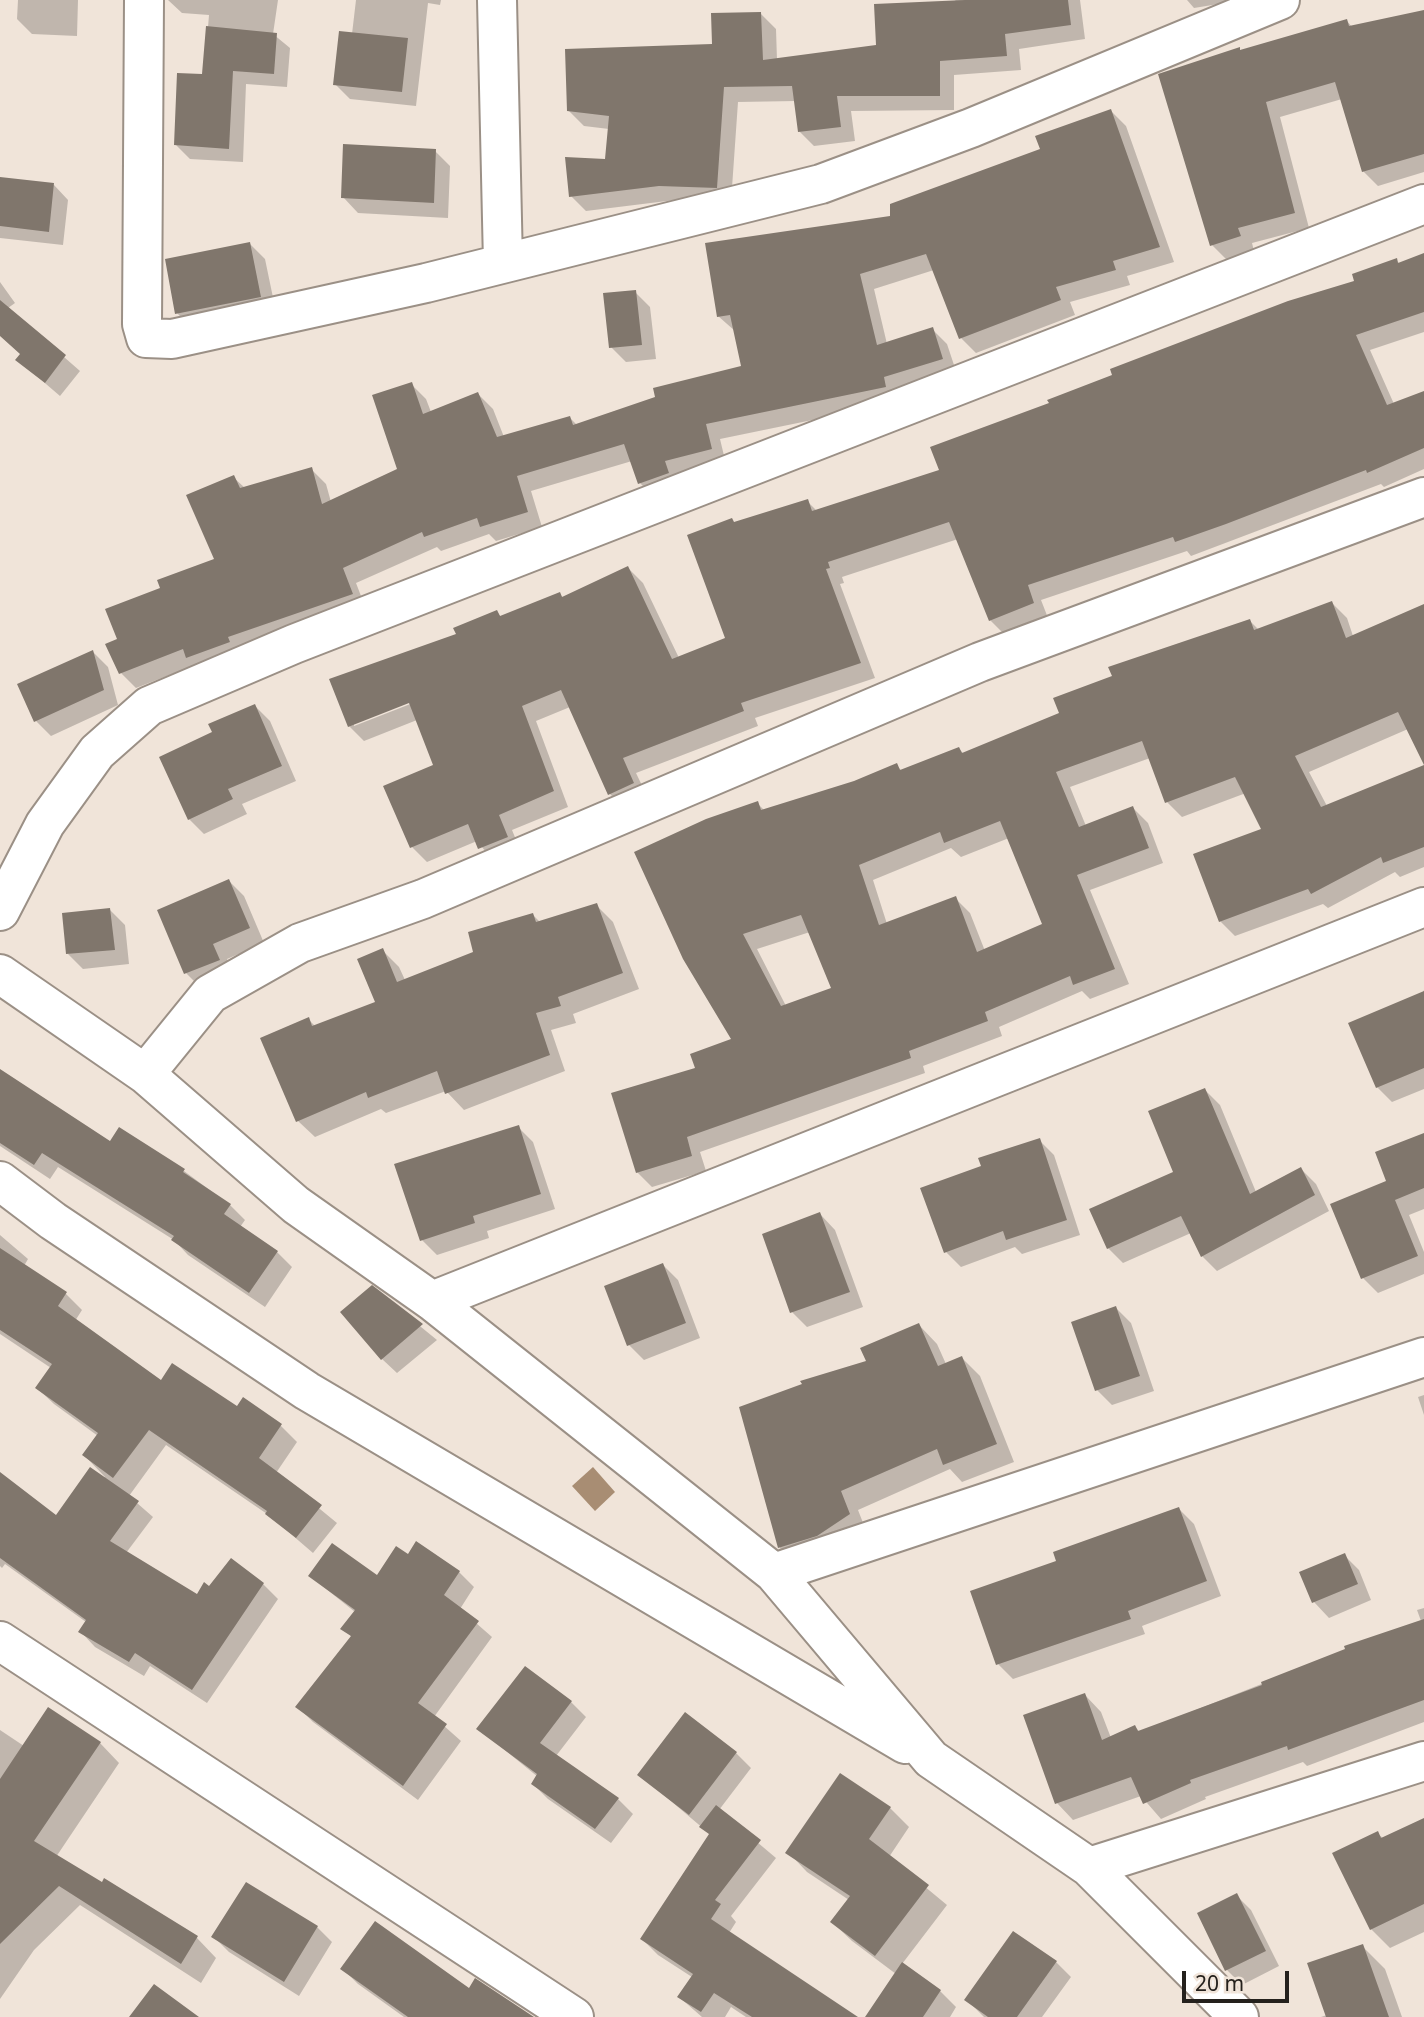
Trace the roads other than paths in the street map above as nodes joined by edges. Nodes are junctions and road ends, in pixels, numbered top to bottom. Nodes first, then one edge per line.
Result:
1 (144, 0) edge
2 (497, 0) edge
3 (1272, 2) edge
4 (1424, 204) edge
5 (503, 263) junction
6 (1424, 497) edge
7 (1424, 906) edge
8 (0, 911) edge
9 (0, 974) edge
10 (145, 1074) junction
11 (0, 1181) edge
12 (432, 1301) junction
13 (1424, 1357) edge
14 (774, 1573) junction
15 (0, 1641) edge
16 (931, 1759) junction
17 (1424, 1761) edge
18 (1088, 1867) junction
19 (574, 2017) edge
20 (1239, 2017) edge

1 - 5 street
2 - 5 street
3 - 5 street
4 - 8 street
6 - 10 street
7 - 12 street
9 - 10 street
10 - 12 street
11 - 16 street
12 - 14 street
13 - 14 street
14 - 16 street
15 - 19 street
16 - 18 street
17 - 18 street
18 - 20 street

